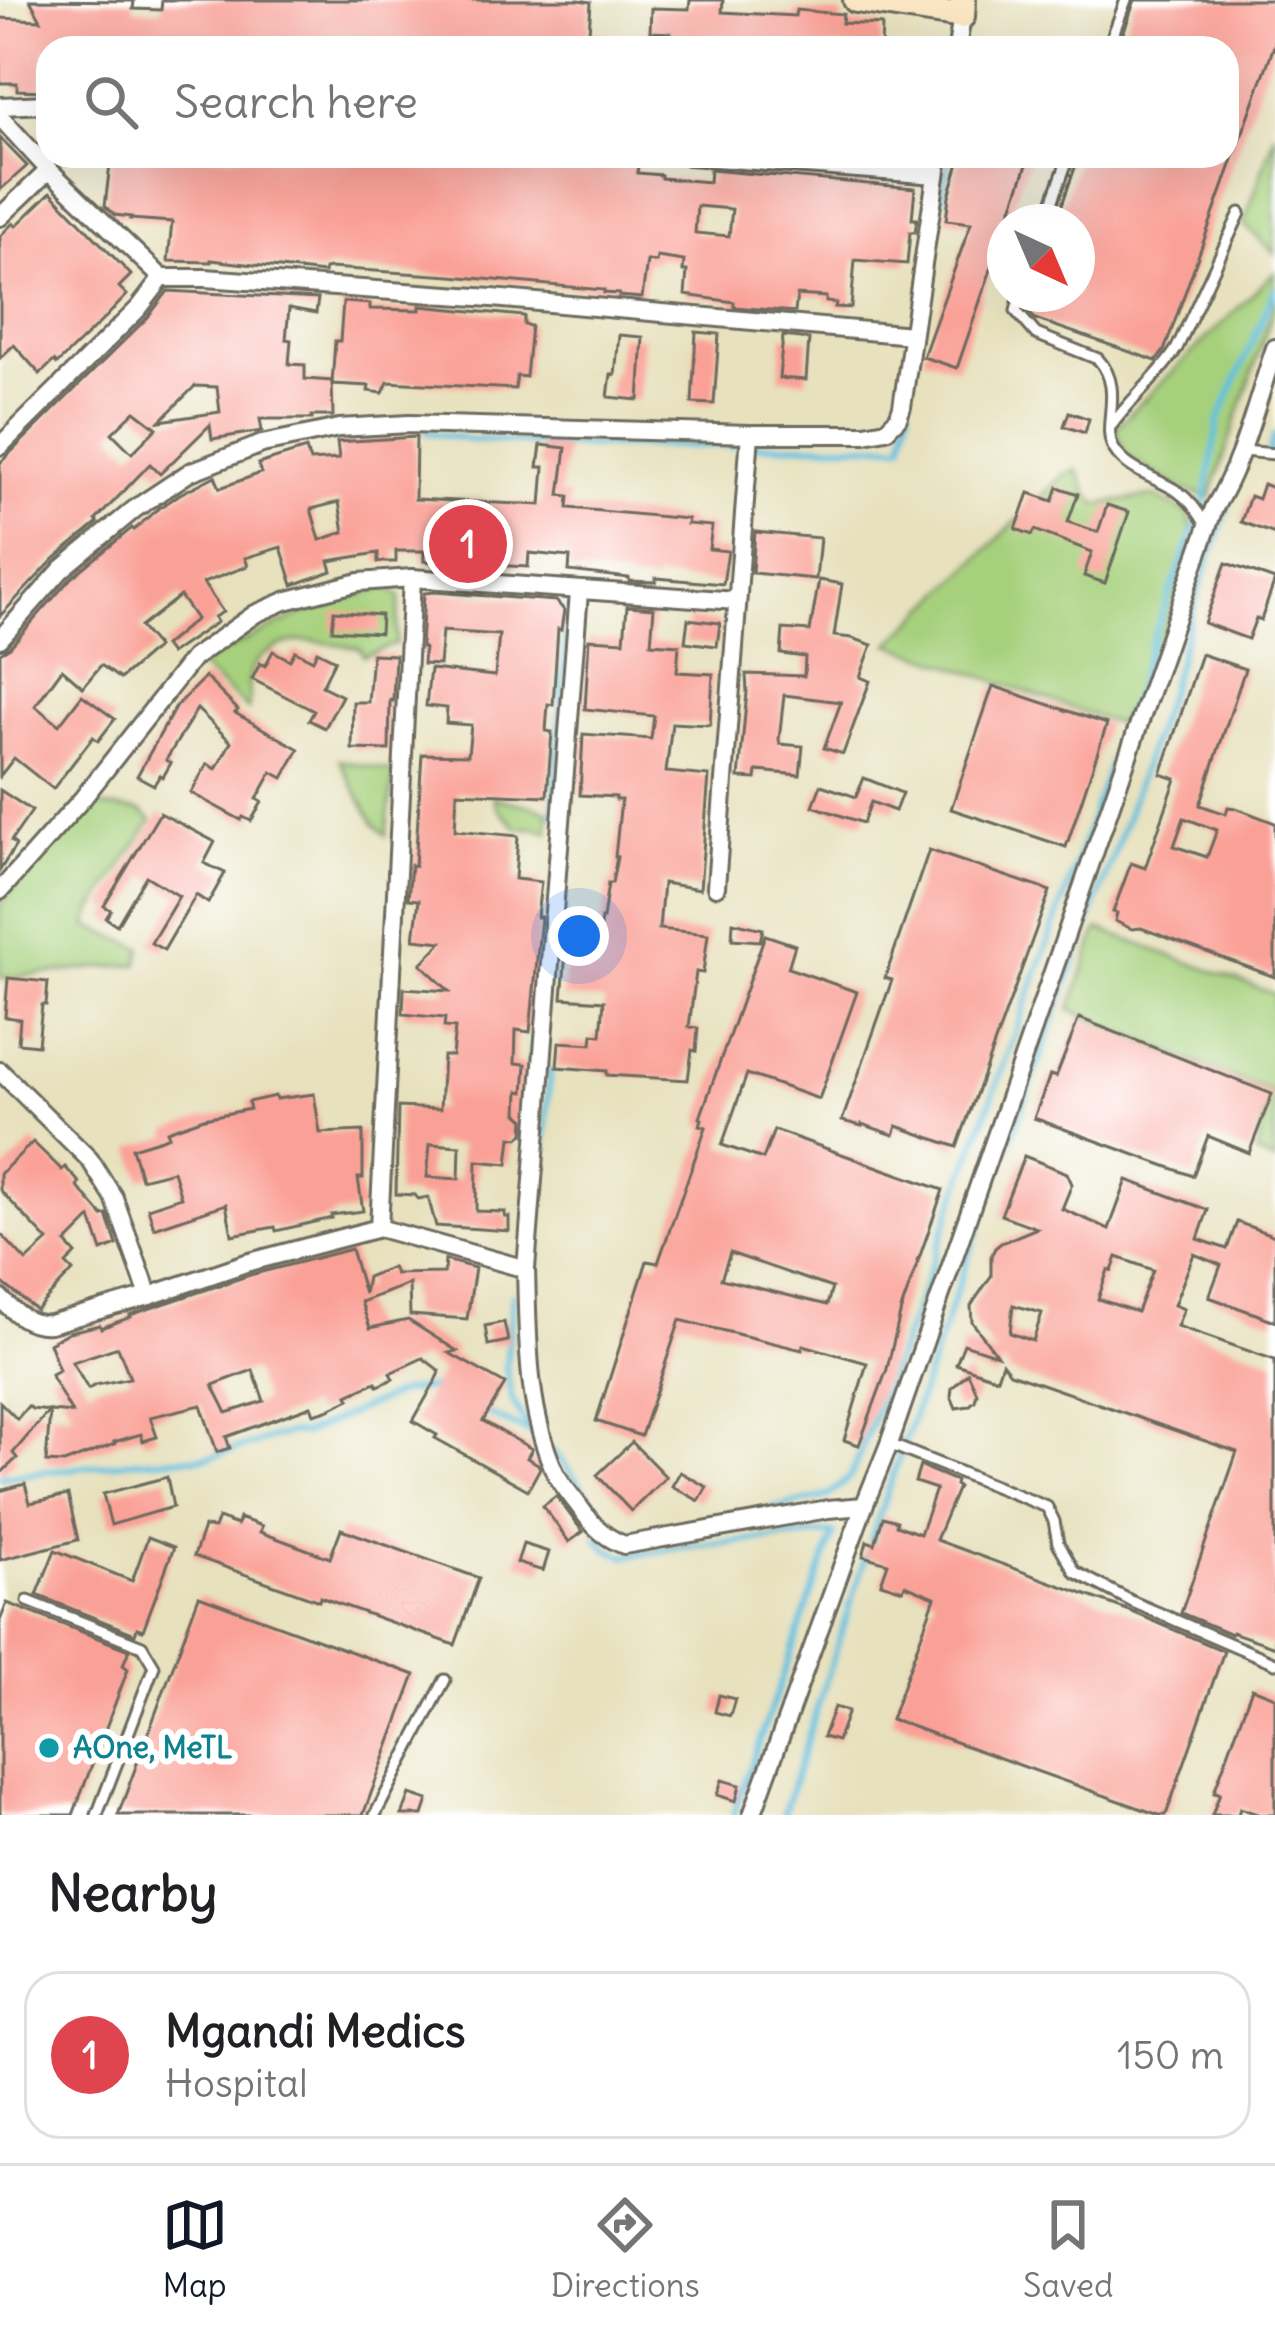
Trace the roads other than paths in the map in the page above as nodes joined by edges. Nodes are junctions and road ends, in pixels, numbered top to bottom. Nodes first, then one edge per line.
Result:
1 (856, 0) edge
2 (1126, 0) edge
3 (962, 8) edge
4 (1112, 36) edge
5 (36, 104) edge
6 (0, 106) edge
7 (0, 117) edge
8 (36, 156) edge
9 (845, 168) edge
10 (937, 168) edge
11 (1065, 168) edge
12 (49, 170) joint
13 (936, 175) junction
14 (1052, 204) edge
15 (1240, 213) dead end
16 (0, 217) edge
17 (162, 278) junction
18 (1017, 312) edge
19 (912, 335) junction
20 (1275, 348) edge
21 (1112, 424) junction
22 (751, 434) junction
23 (0, 446) edge
24 (1243, 452) junction
25 (1275, 454) edge
26 (1207, 527) junction
27 (412, 578) junction
28 (579, 592) junction
29 (737, 602) junction
30 (0, 639) edge
31 (716, 887) dead end
32 (0, 891) edge
33 (0, 1071) edge
34 (379, 1228) junction
35 (526, 1269) junction
36 (149, 1296) junction
37 (4, 1309) edge
38 (890, 1444) junction
39 (864, 1506) junction
40 (28, 1601) dead end
41 (1275, 1664) edge
42 (445, 1680) dead end
43 (97, 1815) edge
44 (375, 1815) edge
45 (752, 1815) edge

1 - 3 street
2 - 4 lane
5 - 6 street
7 - 8 street
9 - 13 street
10 - 13 street
11 - 14 lane
12 - 16 street
12 - 17 street
13 - 19 street
15 - 21 lane
17 - 19 street
17 - 23 street
18 - 21 lane
19 - 22 street
20 - 24 street
21 - 26 lane
22 - 29 street
22 - 30 street
24 - 25 lane
24 - 26 street
26 - 38 street
27 - 28 street
27 - 32 street
27 - 34 street
28 - 29 street
28 - 35 street
29 - 31 street
33 - 36 street
34 - 35 street
34 - 36 street
35 - 39 street
36 - 37 street
38 - 39 street
38 - 41 lane
39 - 45 street
40 - 43 lane
42 - 44 lane

